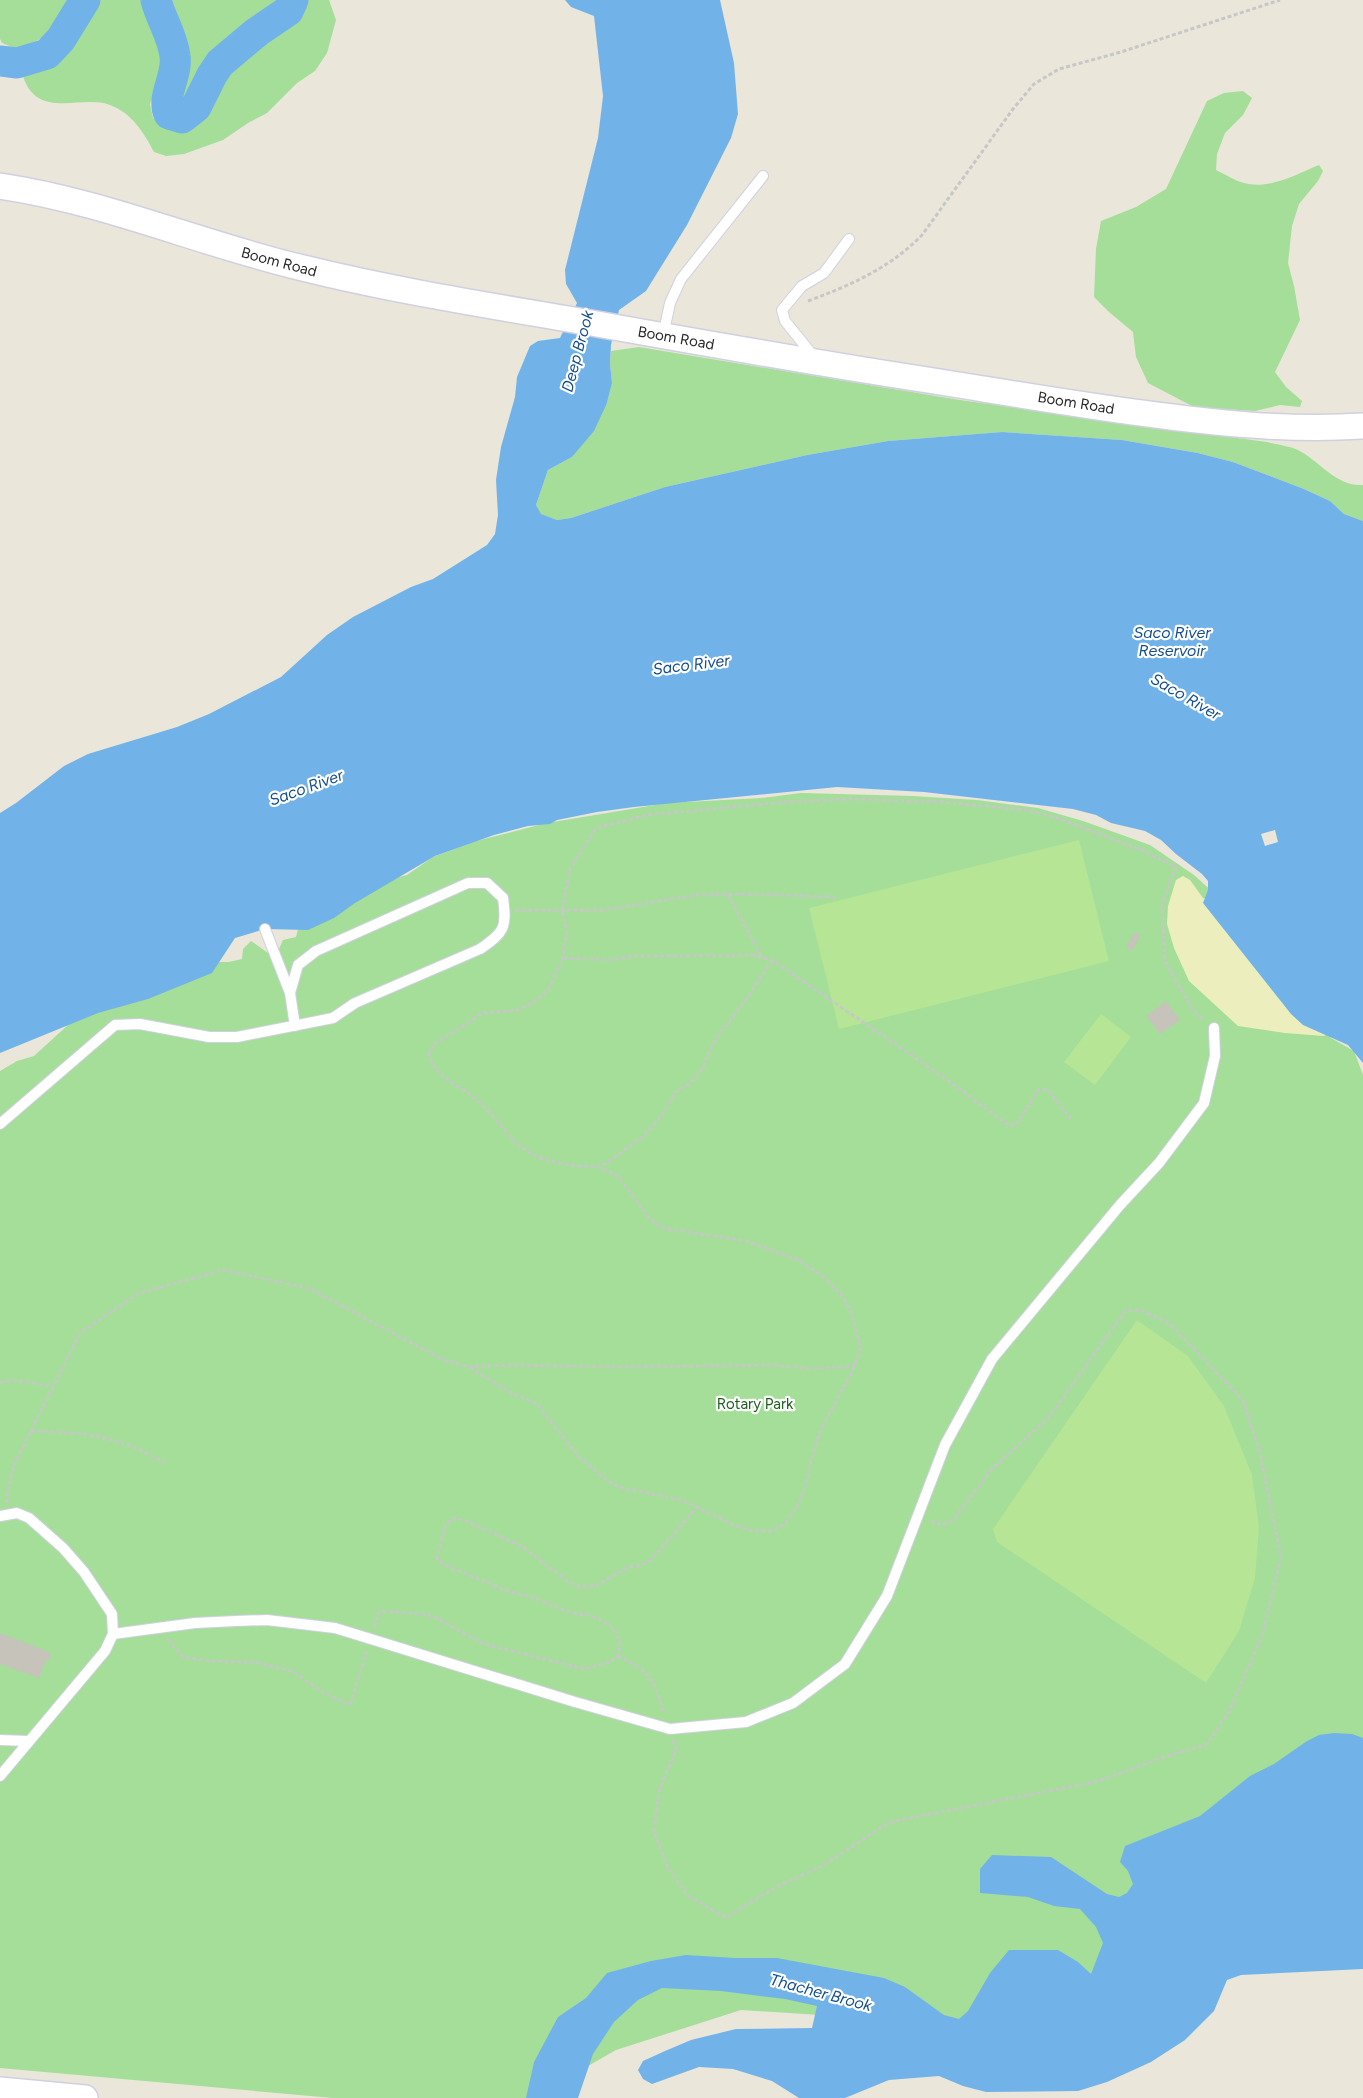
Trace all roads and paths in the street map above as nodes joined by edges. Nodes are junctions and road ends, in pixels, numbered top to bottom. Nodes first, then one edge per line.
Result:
1 (1280, 0) edge
2 (763, 176) dead end
3 (0, 186) edge
4 (849, 239) dead end
5 (782, 310) junction
6 (658, 335) junction
7 (819, 363) junction
8 (1363, 426) edge
9 (727, 894) junction
10 (836, 897) dead end
11 (562, 910) junction
12 (505, 911) junction
13 (265, 929) dead end
14 (563, 958) junction
15 (762, 958) junction
16 (772, 960) junction
17 (290, 993) junction
18 (295, 1026) junction
19 (1214, 1028) joint
20 (1071, 1119) dead end
21 (0, 1124) edge
22 (600, 1167) junction
23 (855, 1366) junction
24 (470, 1367) junction
25 (0, 1383) edge
26 (53, 1387) junction
27 (31, 1431) junction
28 (167, 1464) dead end
29 (696, 1507) junction
30 (4, 1515) edge
31 (918, 1516) junction
32 (163, 1628) junction
33 (113, 1634) junction
34 (371, 1639) junction
35 (618, 1656) junction
36 (670, 1729) junction
37 (0, 1740) edge
38 (28, 1741) junction
39 (0, 1776) edge
40 (0, 2090) edge
41 (86, 2098) edge

1 - 5 path
2 - 6 lane
3 - 6 street, Boom Road
4 - 5 lane
5 - 7 lane
6 - 7 street, Boom Road
7 - 8 street, Boom Road
9 - 10 path
9 - 11 path
9 - 15 path
11 - 12 path
11 - 14 path
11 - 19 path
12 - 17 lane
12 - 18 lane
13 - 17 lane
14 - 15 path
14 - 22 path
15 - 16 path
16 - 20 path
16 - 22 path
17 - 18 lane
18 - 21 lane
19 - 31 lane
22 - 23 path
23 - 24 path
23 - 29 path
24 - 26 path
24 - 29 path
25 - 26 path
26 - 27 path
27 - 28 path
27 - 30 path
29 - 35 path
30 - 33 lane
31 - 36 lane
31 - 36 path
32 - 33 lane
32 - 34 lane
32 - 34 path
33 - 38 lane
34 - 35 path
34 - 36 lane
35 - 36 path
37 - 38 lane
38 - 39 lane
40 - 41 street

